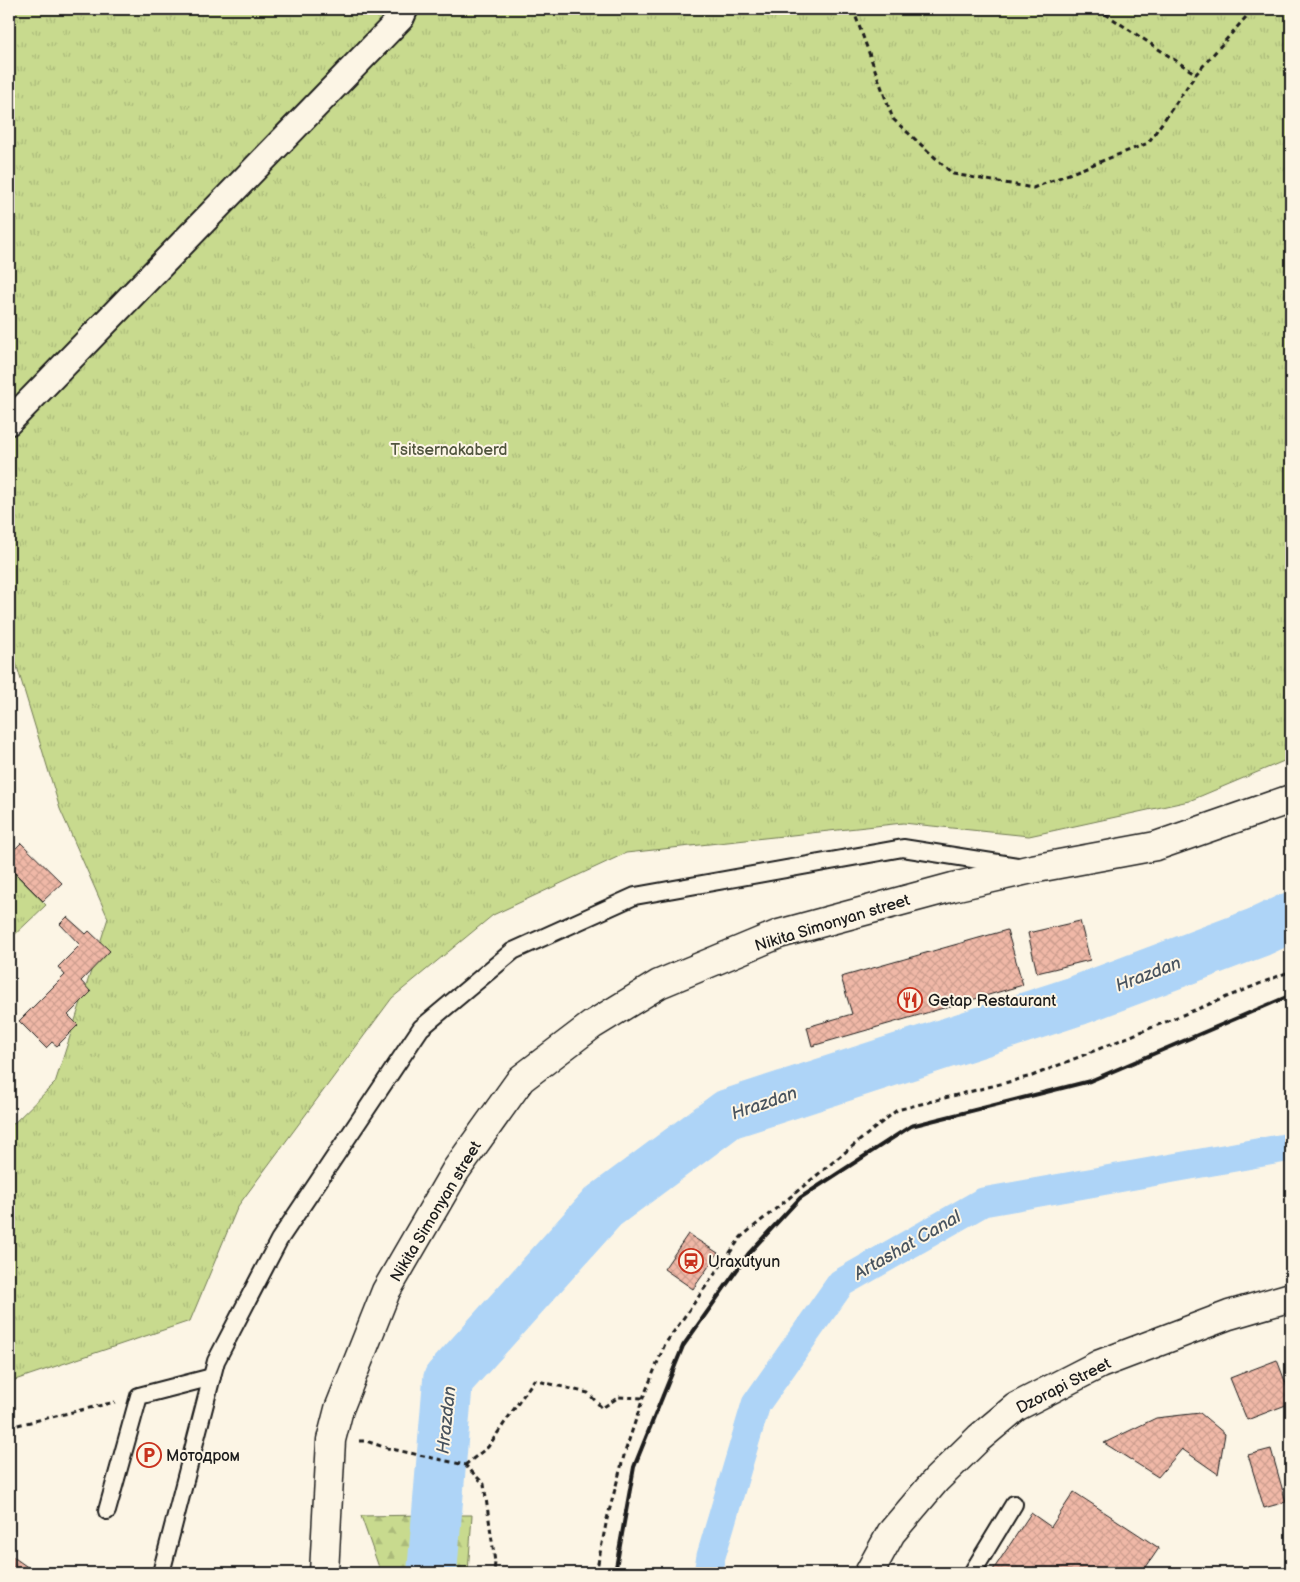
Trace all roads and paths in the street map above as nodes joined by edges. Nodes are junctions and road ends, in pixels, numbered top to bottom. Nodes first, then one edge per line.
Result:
1 (405, 9) edge
2 (853, 9) edge
3 (1098, 9) edge
4 (1253, 9) edge
5 (1196, 74) junction
6 (9, 422) edge
7 (1291, 799) edge
8 (1032, 869) junction
9 (1291, 971) edge
10 (1291, 1297) edge
11 (212, 1376) junction
12 (139, 1396) junction
13 (643, 1398) junction
14 (9, 1428) edge
15 (387, 1448) dead end
16 (465, 1465) junction
17 (1014, 1504) dead end
18 (107, 1511) dead end
19 (161, 1573) edge
20 (324, 1573) edge
21 (494, 1573) edge
22 (596, 1573) edge
23 (869, 1573) edge
24 (972, 1573) edge

1 - 6 street
2 - 5 path
3 - 5 path
4 - 5 path
7 - 8 street, Nikita Simonyan street
8 - 11 lane
8 - 20 street, Nikita Simonyan street
9 - 13 path
10 - 23 street, Dzorapi Street
11 - 12 lane
11 - 19 lane
12 - 14 path
12 - 18 lane
13 - 16 path
13 - 22 path
15 - 16 path
16 - 21 path
17 - 24 lane

